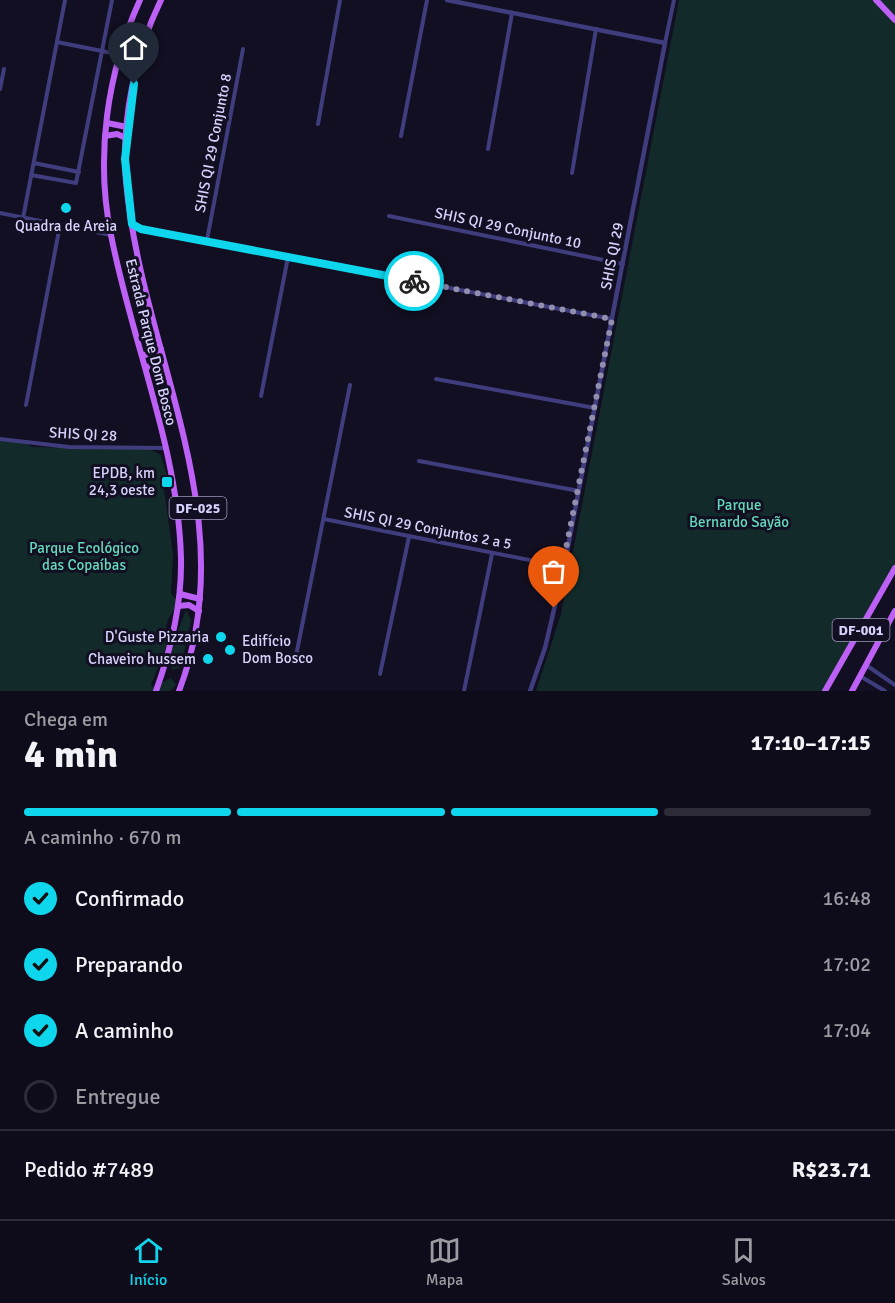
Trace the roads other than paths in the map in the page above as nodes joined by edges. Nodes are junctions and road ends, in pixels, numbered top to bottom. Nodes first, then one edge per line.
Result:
1 (65, 0) edge
2 (112, 0) edge
3 (140, 0) edge
4 (161, 0) edge
5 (340, 0) edge
6 (428, 0) edge
7 (447, 0) edge
8 (674, 0) edge
9 (876, 0) edge
10 (512, 12) junction
11 (895, 20) edge
12 (596, 29) junction
13 (57, 42) junction
14 (665, 43) junction
15 (243, 49) dead end
16 (102, 50) junction
17 (118, 54) junction
18 (4, 69) dead end
19 (0, 89) edge
20 (106, 123) junction
21 (318, 124) dead end
22 (127, 127) junction
23 (105, 136) junction
24 (401, 136) dead end
25 (126, 138) junction
26 (488, 149) dead end
27 (34, 163) junction
28 (79, 172) junction
29 (572, 173) dead end
30 (31, 175) junction
31 (0, 213) edge
32 (389, 216) dead end
33 (23, 218) junction
34 (132, 224) junction
35 (60, 225) junction
36 (141, 229) junction
37 (134, 233) junction
38 (111, 235) junction
39 (207, 240) junction
40 (288, 257) junction
41 (623, 264) junction
42 (612, 319) junction
43 (161, 349) junction
44 (143, 355) junction
45 (164, 363) junction
46 (146, 368) junction
47 (436, 379) dead end
48 (350, 385) dead end
49 (261, 396) dead end
50 (26, 405) dead end
51 (595, 408) junction
52 (0, 439) edge
53 (165, 448) junction
54 (419, 461) dead end
55 (579, 491) junction
56 (324, 519) junction
57 (409, 537) junction
58 (492, 554) junction
59 (564, 567) junction
60 (895, 568) edge
61 (180, 594) junction
62 (200, 599) junction
63 (178, 606) junction
64 (895, 610) edge
65 (199, 611) junction
66 (296, 656) dead end
67 (866, 665) junction
68 (381, 674) dead end
69 (860, 676) junction
70 (895, 685) edge
71 (156, 691) edge
72 (179, 691) edge
73 (464, 691) edge
74 (530, 691) edge
75 (825, 691) edge
76 (852, 691) edge
77 (885, 691) edge

1 - 13 street
2 - 16 street
3 - 17 main road, Estrada Parque Dom Bosco / DF-025
4 - 22 main road, Estrada Parque Dom Bosco / DF-025
5 - 21 street
6 - 24 street
7 - 10 street
8 - 14 street, SHIS QI 29
9 - 11 main road
10 - 12 street
10 - 26 street
12 - 14 street
12 - 29 street
13 - 16 street
13 - 27 street
14 - 41 street, SHIS QI 29
15 - 39 street, SHIS QI 29 Conjunto 8
16 - 17 street
16 - 28 street
17 - 20 main road, Estrada Parque Dom Bosco / DF-025
18 - 19 street
20 - 22 main road
20 - 23 main road, Estrada Parque Dom Bosco / DF-025
22 - 25 main road, Estrada Parque Dom Bosco / DF-025
23 - 25 main road
23 - 38 main road, Estrada Parque Dom Bosco / DF-025
25 - 34 main road, Estrada Parque Dom Bosco / DF-025
27 - 28 street
27 - 30 street
28 - 30 street
30 - 33 street
31 - 33 street
32 - 41 street, SHIS QI 29 Conjunto 10
33 - 35 street
34 - 36 street
34 - 37 main road, Estrada Parque Dom Bosco / DF-025
35 - 38 street
35 - 50 street
36 - 37 street
36 - 39 street
37 - 43 main road, Estrada Parque Dom Bosco / DF-025
38 - 44 main road, Estrada Parque Dom Bosco / DF-025
39 - 40 street
40 - 42 street
40 - 49 street
41 - 42 street, SHIS QI 29
42 - 51 street, SHIS QI 29
43 - 44 main road
43 - 45 main road, Estrada Parque Dom Bosco / DF-025
44 - 46 main road, Estrada Parque Dom Bosco / DF-025
45 - 46 main road
45 - 62 main road, Estrada Parque Dom Bosco / DF-025
46 - 53 main road, Estrada Parque Dom Bosco / DF-025
47 - 51 street
48 - 56 street
51 - 55 street, SHIS QI 29
52 - 53 street, SHIS QI 28
53 - 61 main road, Estrada Parque Dom Bosco / DF-025
54 - 55 street
55 - 59 street, SHIS QI 29
56 - 57 street, SHIS QI 29 Conjuntos 2 a 5
56 - 66 street
57 - 58 street, SHIS QI 29 Conjuntos 2 a 5
57 - 68 street
58 - 59 street, SHIS QI 29 Conjuntos 2 a 5
58 - 73 street
59 - 74 street, SHIS QI 29
60 - 75 main road, DF-001
61 - 62 main road
61 - 63 main road, Estrada Parque Dom Bosco / DF-025
62 - 65 main road, Estrada Parque Dom Bosco / DF-025
63 - 65 main road
63 - 71 main road, Estrada Parque Dom Bosco / DF-025
64 - 67 main road, DF-001
65 - 72 main road, Estrada Parque Dom Bosco / DF-025
67 - 69 main road, DF-001
67 - 70 street
69 - 76 main road, DF-001
69 - 77 street

